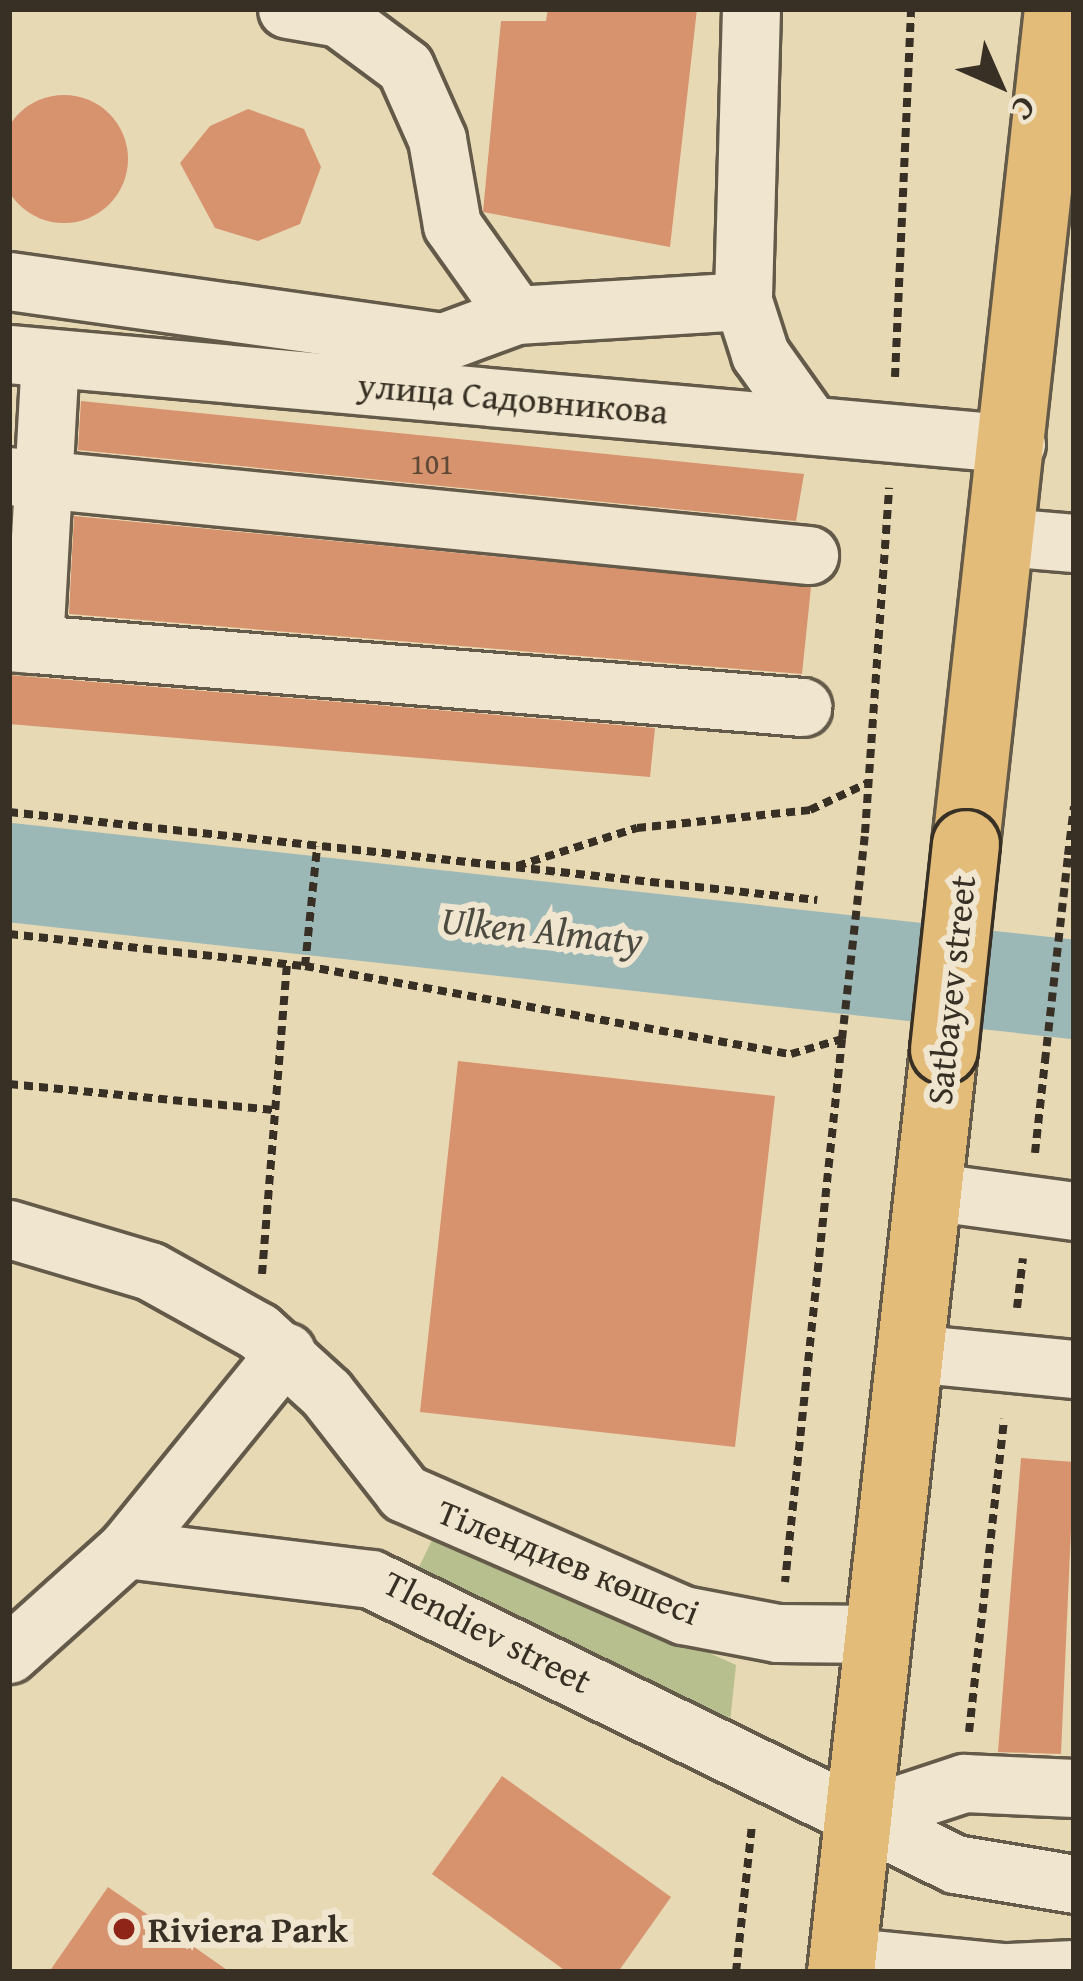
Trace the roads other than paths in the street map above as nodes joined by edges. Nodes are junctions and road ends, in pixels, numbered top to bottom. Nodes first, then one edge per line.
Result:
1 (287, 9) edge
2 (752, 9) edge
3 (1058, 9) edge
4 (9, 280) edge
5 (743, 301) junction
6 (516, 315) junction
7 (30, 356) edge
8 (809, 423) junction
9 (1016, 444) junction
10 (27, 477) edge
11 (1004, 537) junction
12 (1074, 543) edge
13 (809, 555) dead end
14 (21, 643) edge
15 (802, 707) dead end
16 (928, 1191) junction
17 (1052, 1208) edge
18 (9, 1228) edge
19 (272, 1341) junction
20 (910, 1353) junction
21 (1074, 1369) edge
22 (404, 1493) junction
23 (126, 1549) junction
24 (371, 1579) junction
25 (879, 1634) junction
26 (9, 1654) edge
27 (1074, 1788) edge
28 (858, 1818) junction
29 (1074, 1884) edge
30 (842, 1964) edge
31 (1074, 1969) edge
32 (1006, 1972) edge

1 - 6 street
2 - 5 street
3 - 9 main road, Satbayev street
4 - 6 street
5 - 6 street
5 - 8 street
7 - 8 street, улица Садовникова
7 - 10 street
8 - 9 street, улица Садовникова
9 - 11 main road, Satbayev street
10 - 13 street
10 - 14 street
11 - 12 street
11 - 16 main road, Satbayev street, bridge
14 - 15 street
16 - 17 street
16 - 20 main road, Satbayev street
18 - 19 street
19 - 22 street
19 - 23 street
20 - 21 street
20 - 25 main road, Satbayev street
22 - 24 street, Tlendiev street
22 - 25 street, Тілендиев көшесі
23 - 24 street
23 - 26 street
24 - 28 street, Tlendiev street
25 - 28 main road, Satbayev street
27 - 28 street
28 - 29 street, Tlendiev street
28 - 30 main road, Satbayev street
30 - 32 street
31 - 32 street

